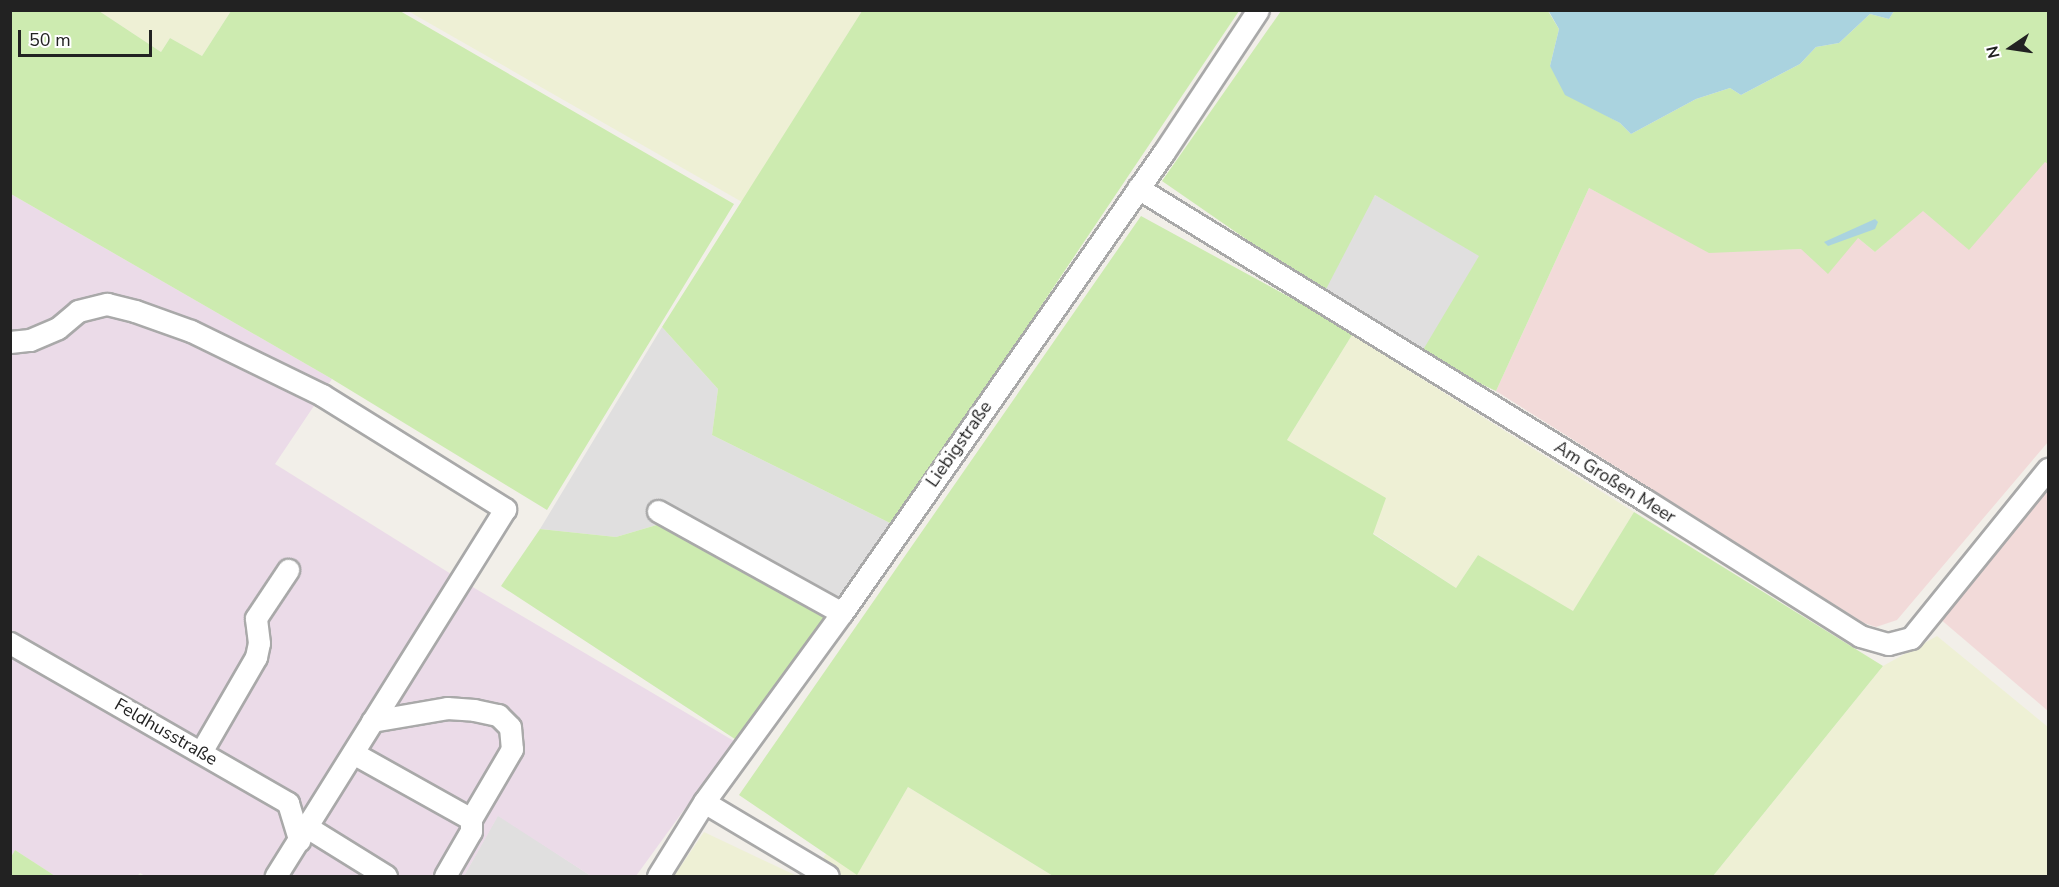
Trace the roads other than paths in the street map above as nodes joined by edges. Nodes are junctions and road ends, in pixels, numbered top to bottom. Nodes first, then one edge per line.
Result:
1 (1258, 10) edge
2 (1138, 188) junction
3 (10, 342) edge
4 (2049, 469) edge
5 (658, 511) dead end
6 (288, 570) dead end
7 (842, 613) junction
8 (10, 643) edge
9 (372, 721) junction
10 (201, 752) junction
11 (353, 753) junction
12 (704, 802) junction
13 (471, 819) junction
14 (303, 834) junction
15 (276, 876) edge
16 (386, 876) edge
17 (445, 876) edge
18 (658, 876) edge
19 (828, 876) edge

1 - 2 street, Liebigstraße
2 - 4 street, Am Großen Meer
2 - 7 street, Liebigstraße
3 - 9 street
5 - 7 street
6 - 10 street
7 - 12 street, Liebigstraße
8 - 10 street, Feldhusstraße
9 - 11 street
9 - 13 street
10 - 14 street, Feldhusstraße
11 - 13 street
11 - 14 street
12 - 18 street, Liebigstraße
12 - 19 street
13 - 17 street
14 - 15 street
14 - 16 street

